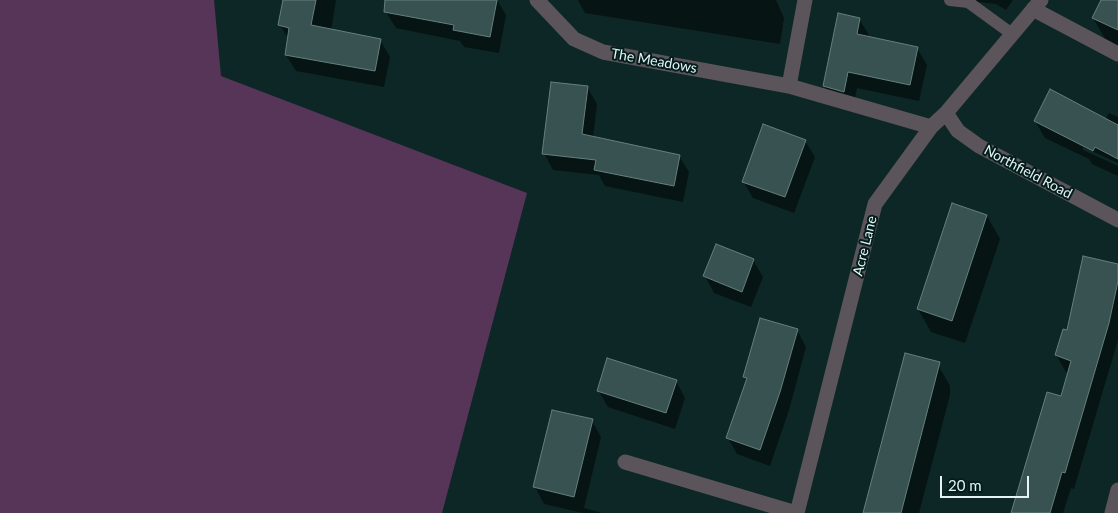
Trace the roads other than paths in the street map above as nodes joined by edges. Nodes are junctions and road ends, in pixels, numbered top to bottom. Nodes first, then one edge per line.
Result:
1 (537, 0) edge
2 (805, 0) edge
3 (950, 0) edge
4 (1036, 5) edge
5 (1012, 34) junction
6 (1118, 54) edge
7 (789, 86) junction
8 (946, 113) junction
9 (931, 127) junction
10 (1118, 220) edge
11 (625, 462) dead end
12 (1118, 490) edge
13 (797, 513) edge
14 (1112, 513) edge

1 - 7 street, The Meadows
2 - 7 street
3 - 5 lane
4 - 5 street, Acre Lane
4 - 6 street
5 - 8 street, Acre Lane
7 - 9 street, The Meadows
8 - 9 street, Acre Lane
8 - 10 street, Northfield Road
9 - 13 street, Acre Lane
11 - 13 street
12 - 14 street

